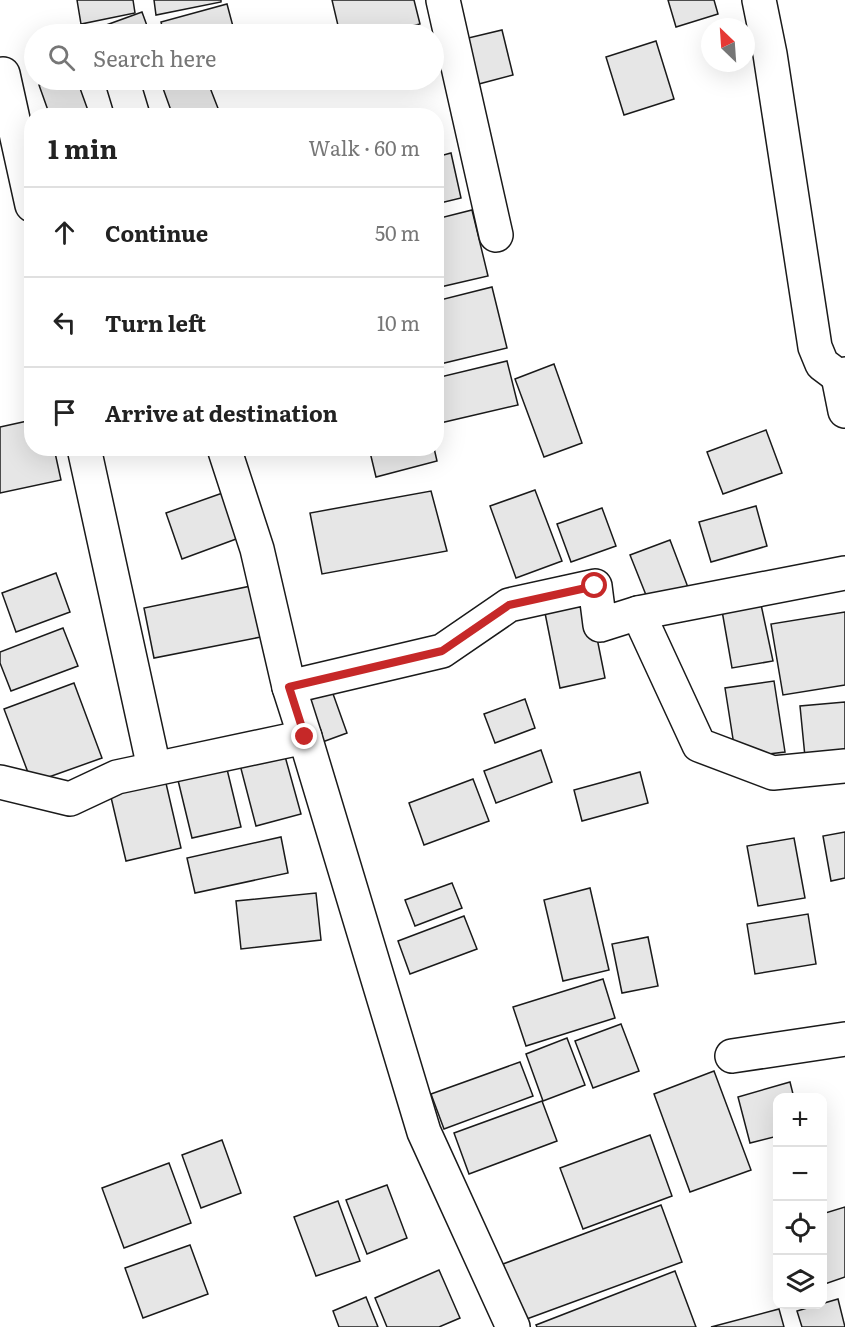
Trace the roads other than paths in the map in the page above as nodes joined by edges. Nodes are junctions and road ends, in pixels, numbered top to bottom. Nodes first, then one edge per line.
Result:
1 (443, 0) edge
2 (759, 0) edge
3 (3, 74) dead end
4 (125, 90) edge
5 (131, 108) edge
6 (24, 170) edge
7 (496, 235) dead end
8 (842, 375) edge
9 (845, 411) edge
10 (86, 456) edge
11 (227, 456) edge
12 (845, 573) edge
13 (638, 613) junction
14 (289, 687) junction
15 (305, 737) junction
16 (845, 766) edge
17 (154, 768) junction
18 (0, 782) edge
19 (845, 1039) edge
20 (732, 1056) dead end
21 (513, 1327) edge

1 - 7 street
2 - 8 street
3 - 6 street
4 - 5 street
8 - 9 street
10 - 17 street
11 - 14 street
12 - 13 street
13 - 14 street
13 - 16 street
14 - 15 street
15 - 17 street
15 - 21 street
17 - 18 street
19 - 20 street

